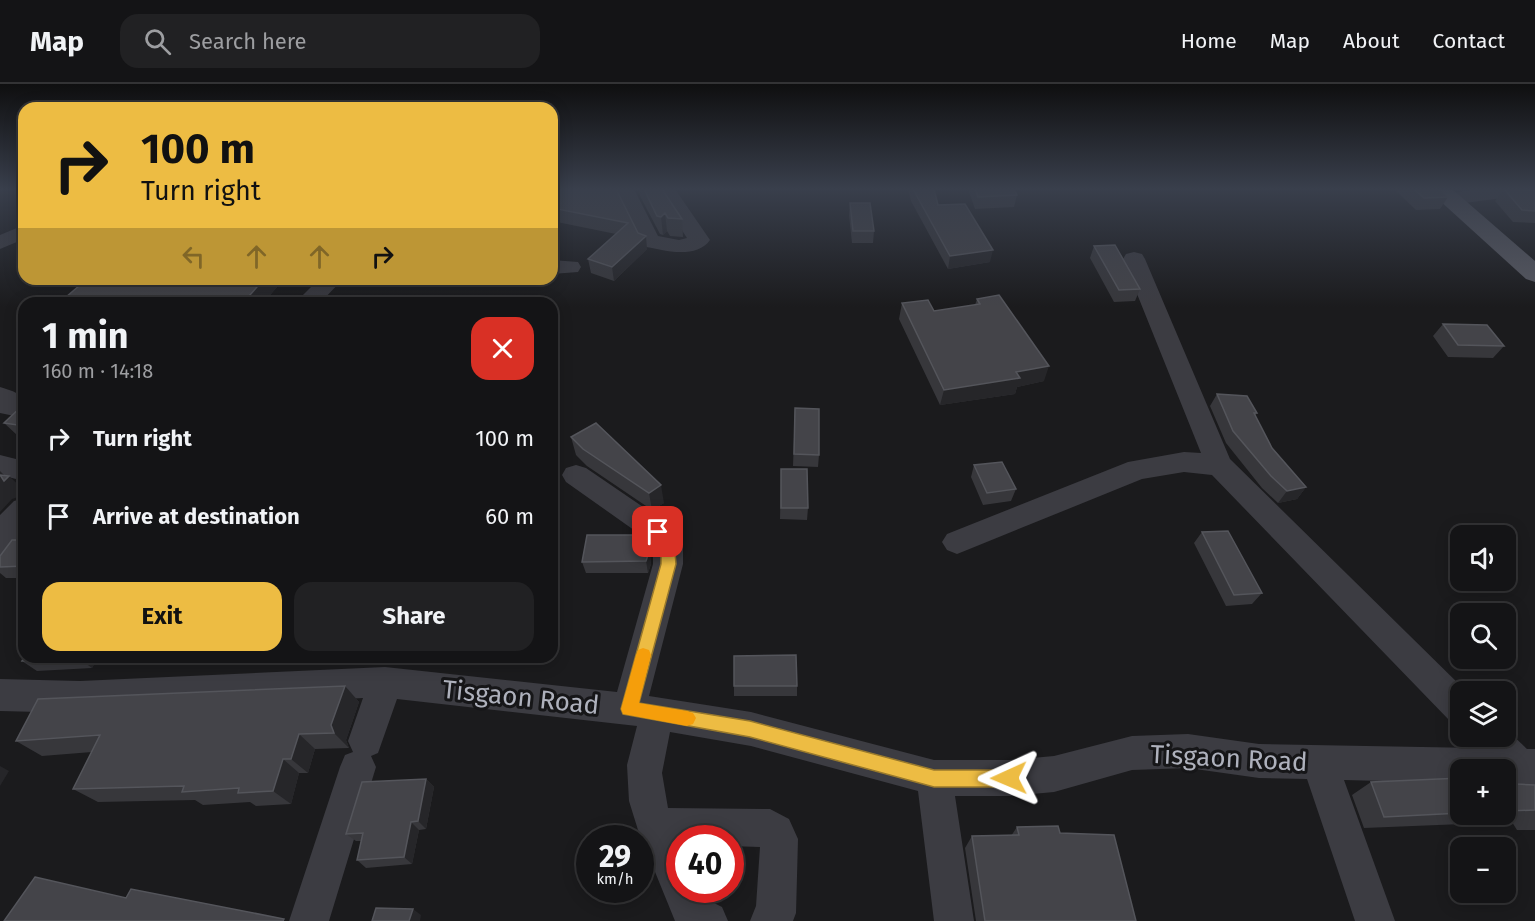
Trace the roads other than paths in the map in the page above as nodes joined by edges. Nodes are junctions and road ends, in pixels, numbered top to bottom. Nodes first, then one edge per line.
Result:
1 (644, 228) edge
2 (691, 228) edge
3 (1487, 228) edge
4 (1498, 228) edge
5 (18, 234) edge
6 (0, 243) edge
7 (1535, 256) edge
8 (1134, 260) dead end
9 (1535, 274) edge
10 (326, 285) edge
11 (312, 297) edge
12 (0, 396) edge
13 (18, 408) edge
14 (0, 465) edge
15 (1219, 465) junction
16 (18, 471) edge
17 (576, 476) dead end
18 (957, 542) dead end
19 (385, 682) junction
20 (0, 695) edge
21 (1450, 698) edge
22 (643, 711) junction
23 (1503, 747) edge
24 (1319, 762) junction
25 (1527, 766) edge
26 (934, 778) junction
27 (657, 827) junction
28 (666, 849) edge
29 (687, 903) edge
30 (309, 921) edge
31 (708, 921) edge
32 (770, 921) edge
33 (954, 921) edge
34 (1375, 921) edge

1 - 2 street
3 - 9 main road
4 - 7 main road
5 - 6 street
8 - 15 street
10 - 11 street
12 - 13 street
14 - 16 street
15 - 18 street
15 - 21 street
17 - 22 street
19 - 20 street, Tisgaon Road
19 - 22 street, Tisgaon Road
19 - 30 street
22 - 26 street, Tisgaon Road
22 - 27 street
23 - 25 street
24 - 25 street, Tisgaon Road
24 - 26 street, Tisgaon Road
24 - 34 street
26 - 33 street
27 - 28 street
27 - 32 street
29 - 31 street

